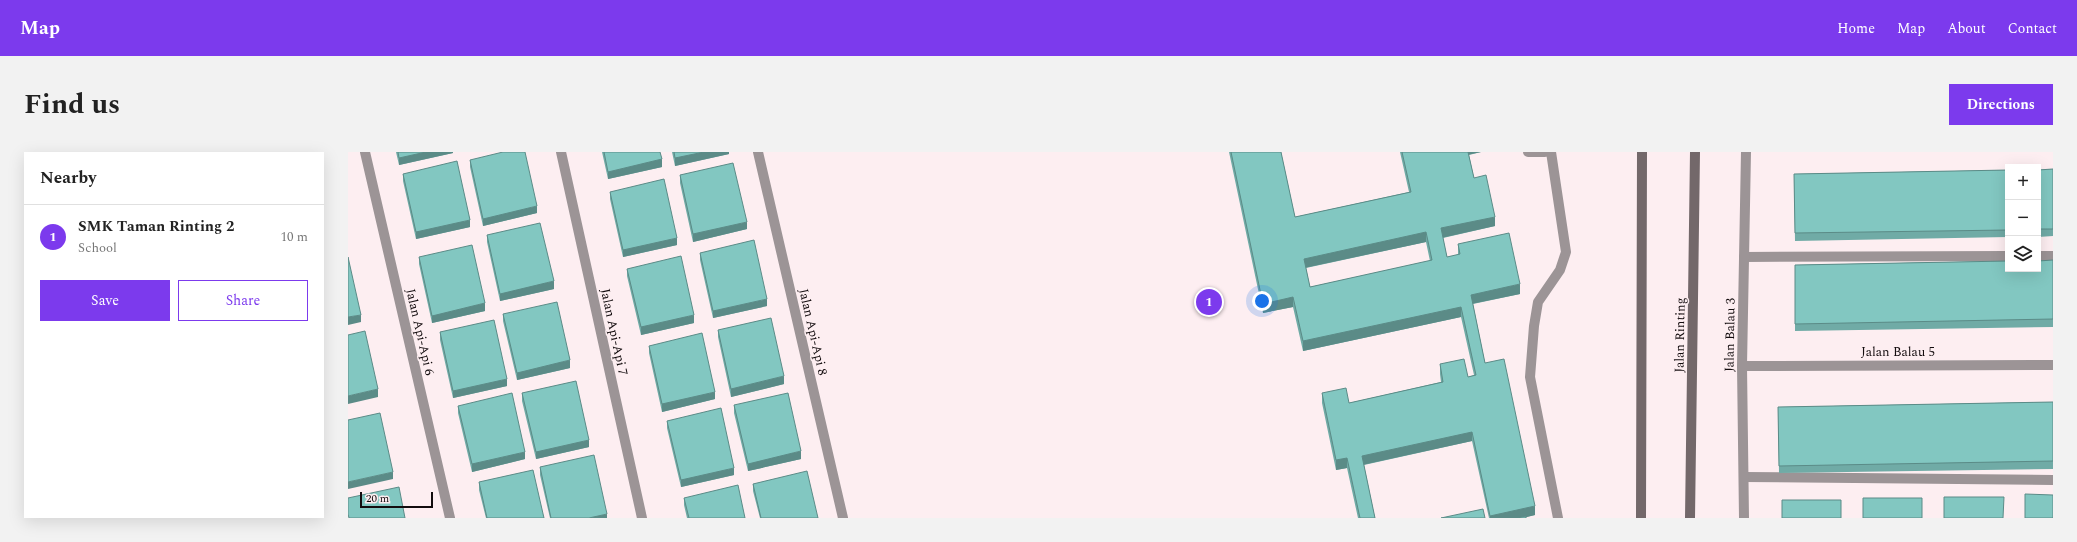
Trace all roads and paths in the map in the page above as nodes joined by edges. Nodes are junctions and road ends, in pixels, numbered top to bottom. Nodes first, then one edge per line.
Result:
1 (365, 152) edge
2 (561, 152) edge
3 (758, 152) edge
4 (1528, 152) edge
5 (1545, 152) edge
6 (1551, 152) edge
7 (1642, 152) edge
8 (1695, 152) edge
9 (1746, 152) edge
10 (2005, 256) edge
11 (2041, 256) edge
12 (2053, 256) edge
13 (1744, 257) junction
14 (2053, 364) edge
15 (1742, 366) junction
16 (1744, 477) junction
17 (2053, 480) edge
18 (450, 518) edge
19 (642, 518) edge
20 (843, 518) edge
21 (1558, 518) edge
22 (1641, 518) edge
23 (1690, 518) edge
24 (1744, 518) edge

1 - 18 street, Jalan Api-Api 6
2 - 19 street, Jalan Api-Api 7
3 - 20 street, Jalan Api-Api 8
4 - 5 street
6 - 21 street
7 - 22 main road
8 - 23 main road, Jalan Rinting
9 - 13 street, Jalan Balau 3
10 - 13 street
11 - 12 street
13 - 15 street, Jalan Balau 3
14 - 15 street, Jalan Balau 5
15 - 16 street, Jalan Balau 3
16 - 17 street
16 - 24 street, Jalan Balau 3

